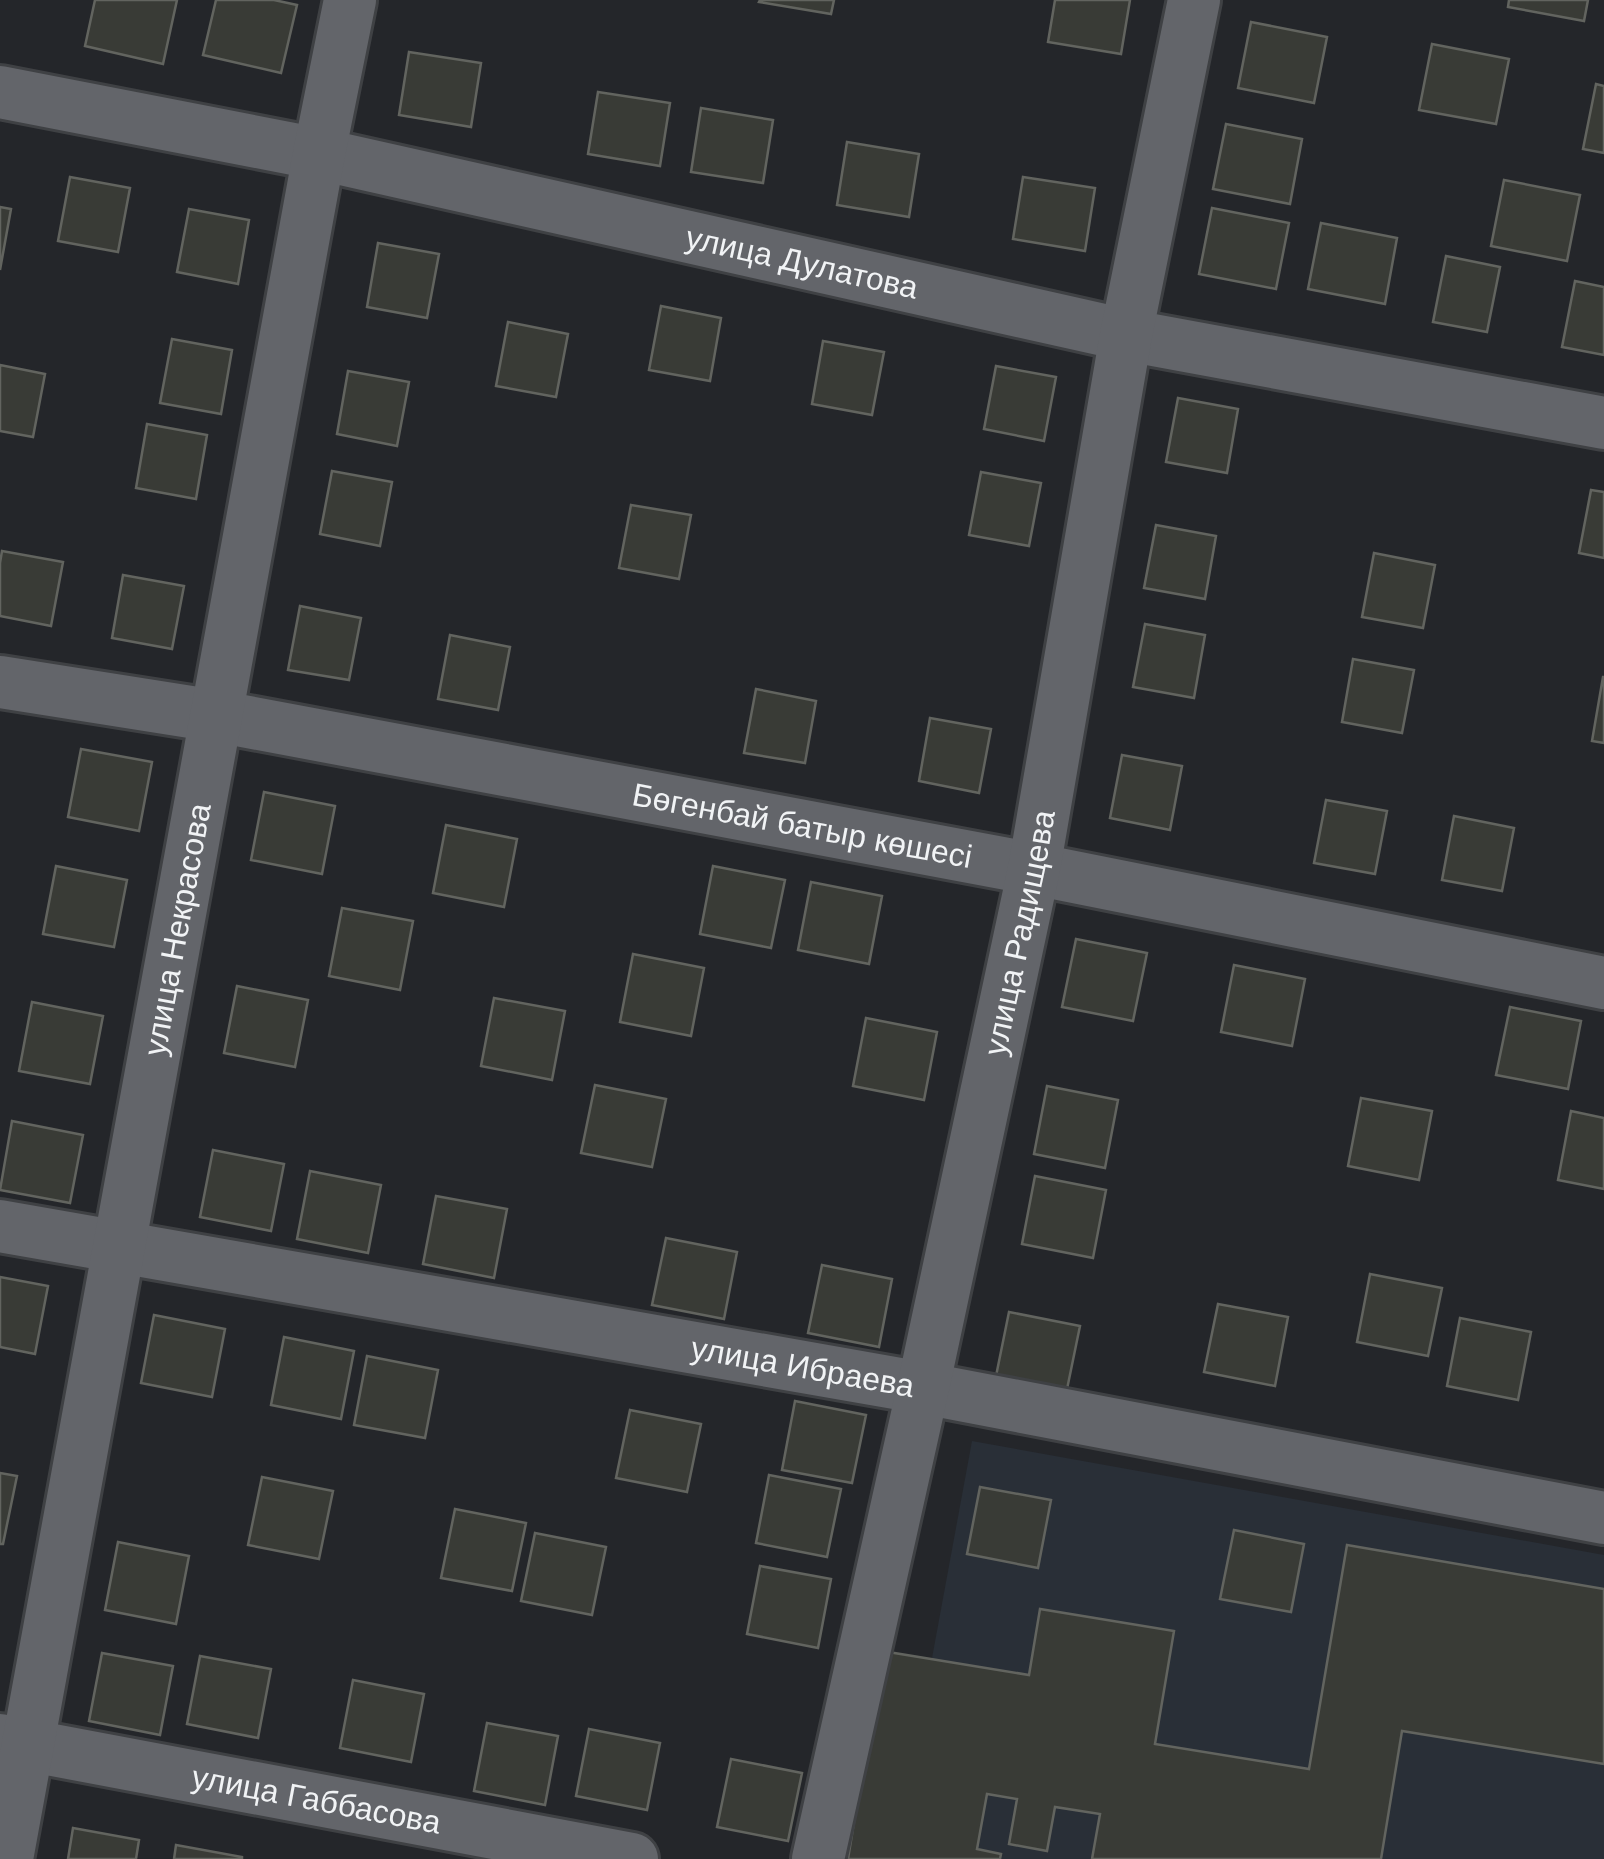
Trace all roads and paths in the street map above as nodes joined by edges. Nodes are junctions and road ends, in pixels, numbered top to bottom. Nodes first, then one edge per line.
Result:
1 (350, 0) edge
2 (1194, 0) edge
3 (0, 92) edge
4 (319, 154) junction
5 (1126, 335) junction
6 (1604, 423) edge
7 (0, 682) edge
8 (216, 716) junction
9 (1034, 870) junction
10 (1604, 983) edge
11 (0, 1226) edge
12 (118, 1248) junction
13 (923, 1388) junction
14 (1604, 1518) edge
15 (14, 1742) edge
16 (6, 1859) edge
17 (632, 1859) edge
18 (818, 1859) edge

1 - 4 street, улица Некрасова
2 - 5 street, улица Радищева
3 - 4 street, улица Дулатова
4 - 5 street, улица Дулатова
4 - 8 street, улица Некрасова
5 - 6 street, улица Дулатова
5 - 9 street, улица Радищева
7 - 8 street, Бөгенбай батыр көшесі
8 - 9 street, Бөгенбай батыр көшесі
8 - 12 street, улица Некрасова
9 - 10 street, Бөгенбай батыр көшесі
9 - 13 street, улица Радищева
11 - 12 street, улица Ибраева
12 - 13 street, улица Ибраева
12 - 15 street, улица Некрасова
13 - 14 street, улица Ибраева
13 - 18 street, улица Радищева
15 - 16 street, улица Некрасова
15 - 17 street, улица Габбасова

